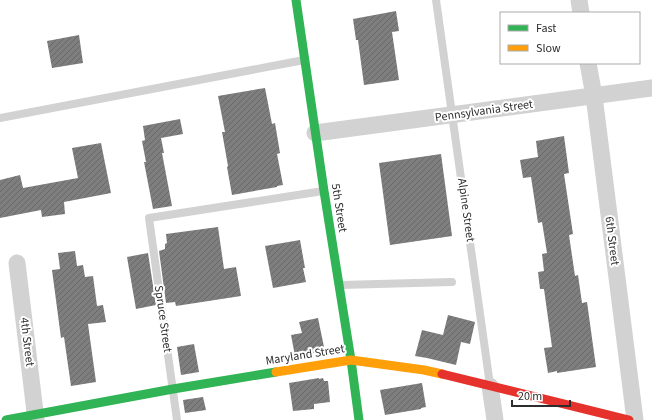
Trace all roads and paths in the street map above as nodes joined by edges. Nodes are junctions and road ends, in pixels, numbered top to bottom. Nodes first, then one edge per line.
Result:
1 (296, 0) edge
2 (436, 0) edge
3 (579, 0) edge
4 (581, 12) edge
5 (305, 60) junction
6 (588, 64) edge
7 (652, 88) edge
8 (594, 96) junction
9 (452, 115) junction
10 (0, 118) edge
11 (315, 133) junction
12 (324, 191) junction
13 (17, 263) dead end
14 (452, 282) dead end
15 (339, 285) junction
16 (351, 360) junction
17 (490, 386) junction
18 (173, 389) junction
19 (36, 417) edge
20 (6, 420) edge
21 (177, 420) edge
22 (358, 420) edge
23 (495, 420) edge
24 (629, 420) edge
25 (635, 420) edge

1 - 5 street, 5th Street
2 - 9 lane, Alpine Street
3 - 4 street
5 - 10 lane
5 - 11 street, 5th Street
6 - 8 street, 6th Street
7 - 8 street, Pennsylvania Street
8 - 9 street, Pennsylvania Street
8 - 25 street, 6th Street
9 - 11 street, Pennsylvania Street
9 - 17 lane, Alpine Street
11 - 12 street, 5th Street
12 - 15 street, 5th Street
12 - 18 lane, Spruce Street
13 - 19 street, 4th Street
14 - 15 lane
15 - 16 street, 5th Street
16 - 17 street, Maryland Street
16 - 18 street, Maryland Street
16 - 22 street, 5th Street
17 - 23 street, Alpine Street
17 - 24 street, Maryland Street
18 - 19 street, Maryland Street
18 - 21 lane, Spruce Street
19 - 20 street, Maryland Street

